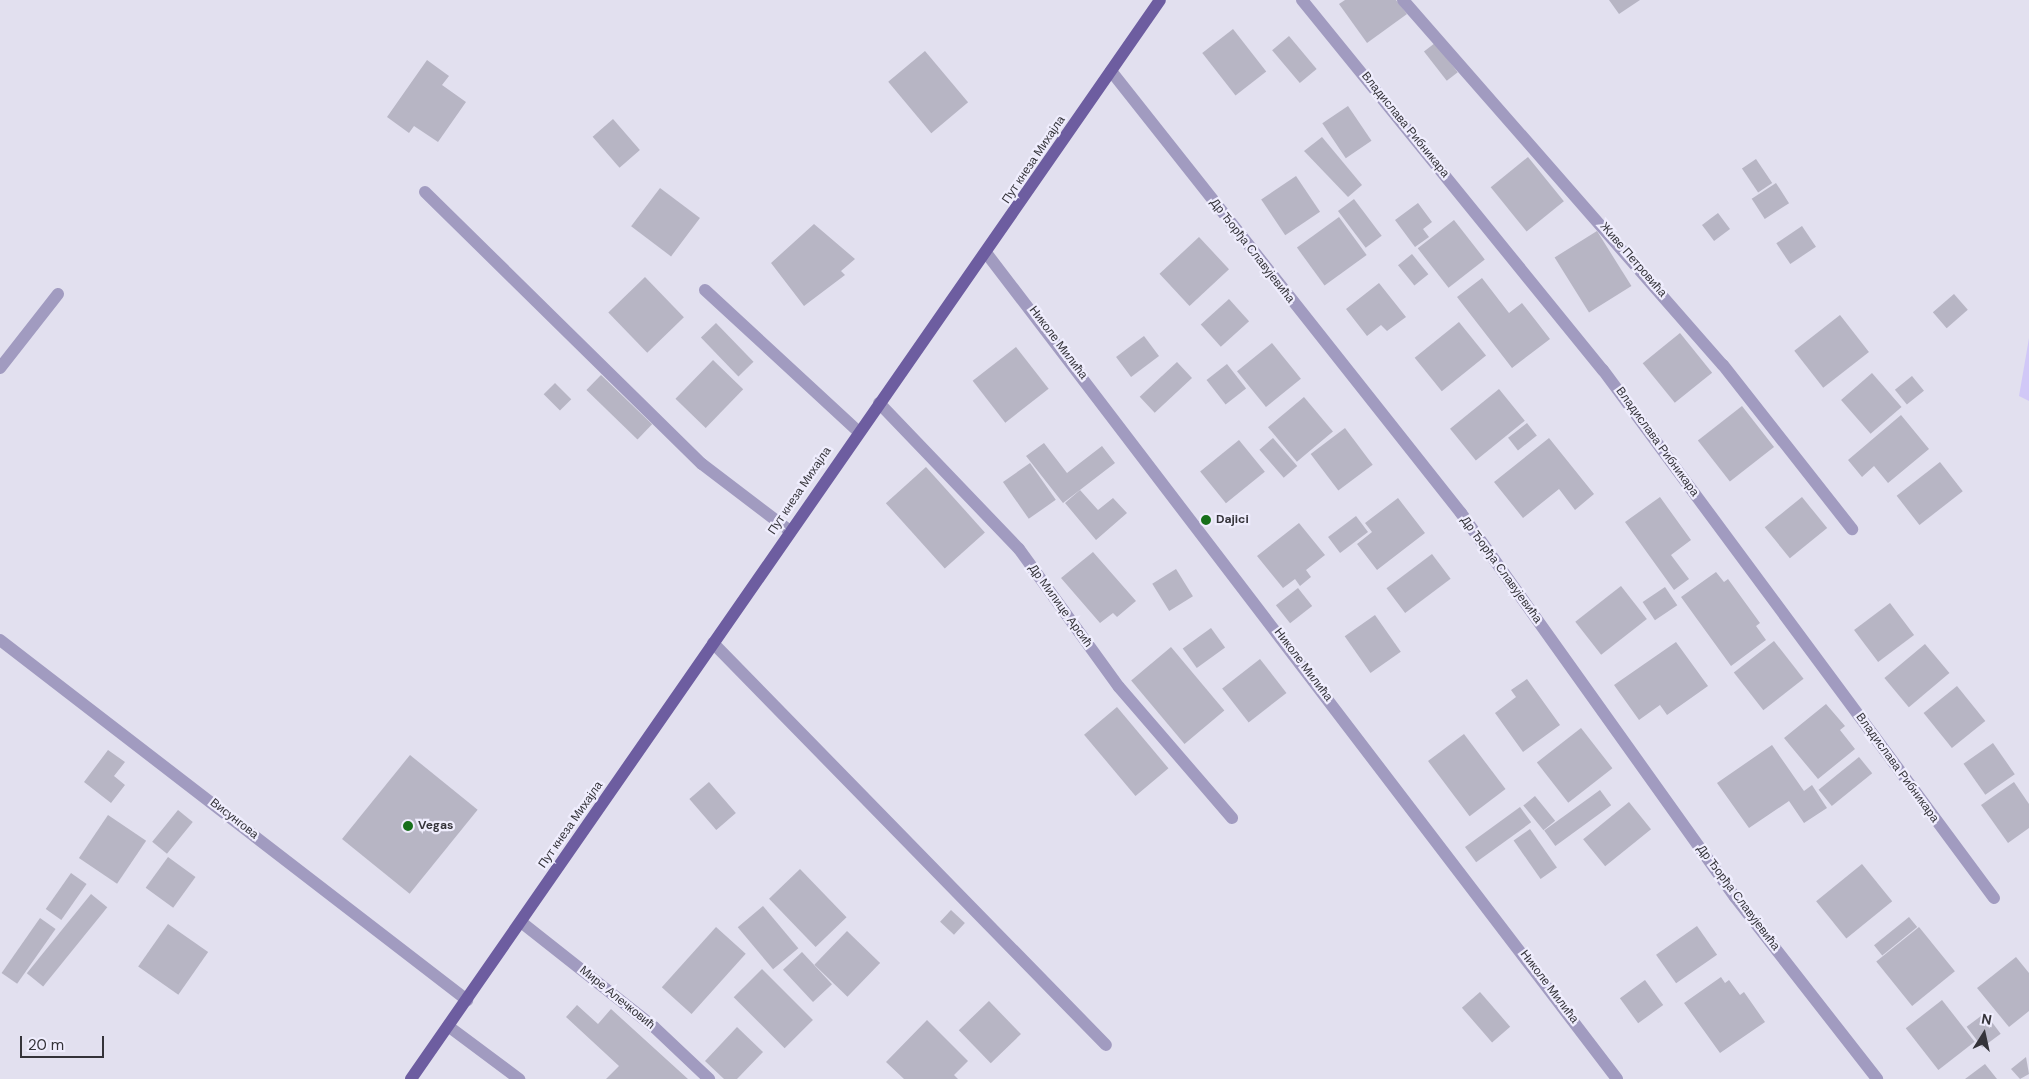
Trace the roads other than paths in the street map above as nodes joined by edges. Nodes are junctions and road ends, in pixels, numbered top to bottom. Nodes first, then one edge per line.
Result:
1 (1160, 0) edge
2 (1302, 0) edge
3 (1403, 0) edge
4 (1111, 72) junction
5 (425, 192) dead end
6 (987, 254) junction
7 (705, 290) dead end
8 (58, 294) dead end
9 (0, 368) edge
10 (878, 402) junction
11 (858, 431) junction
12 (1852, 529) dead end
13 (790, 531) junction
14 (0, 640) edge
15 (713, 643) junction
16 (1232, 818) dead end
17 (1994, 898) dead end
18 (521, 922) junction
19 (466, 1000) junction
20 (448, 1026) junction
21 (1106, 1045) dead end
22 (412, 1079) edge
23 (519, 1079) edge
24 (709, 1079) edge
25 (1617, 1079) edge
26 (1877, 1079) edge

1 - 4 main road, Пут кнеза Михајла
2 - 17 street, Владислава Рибникара
3 - 12 street, Живе Петровића
4 - 6 main road, Пут кнеза Михајла
4 - 26 street, Др Ђорђа Славујевића
5 - 13 street
6 - 10 main road, Пут кнеза Михајла
6 - 25 street, Николе Милића
7 - 11 street
8 - 9 street
10 - 11 main road, Пут кнеза Михајла
10 - 16 street, Др Милице Арсић
11 - 13 main road, Пут кнеза Михајла
13 - 15 main road, Пут кнеза Михајла
14 - 19 street, Висунгова
15 - 18 main road, Пут кнеза Михајла
15 - 21 street
18 - 19 main road, Пут кнеза Михајла
18 - 24 street, Мире Алечковић
19 - 20 main road, Пут кнеза Михајла
20 - 22 main road, Пут кнеза Михајла
20 - 23 street

